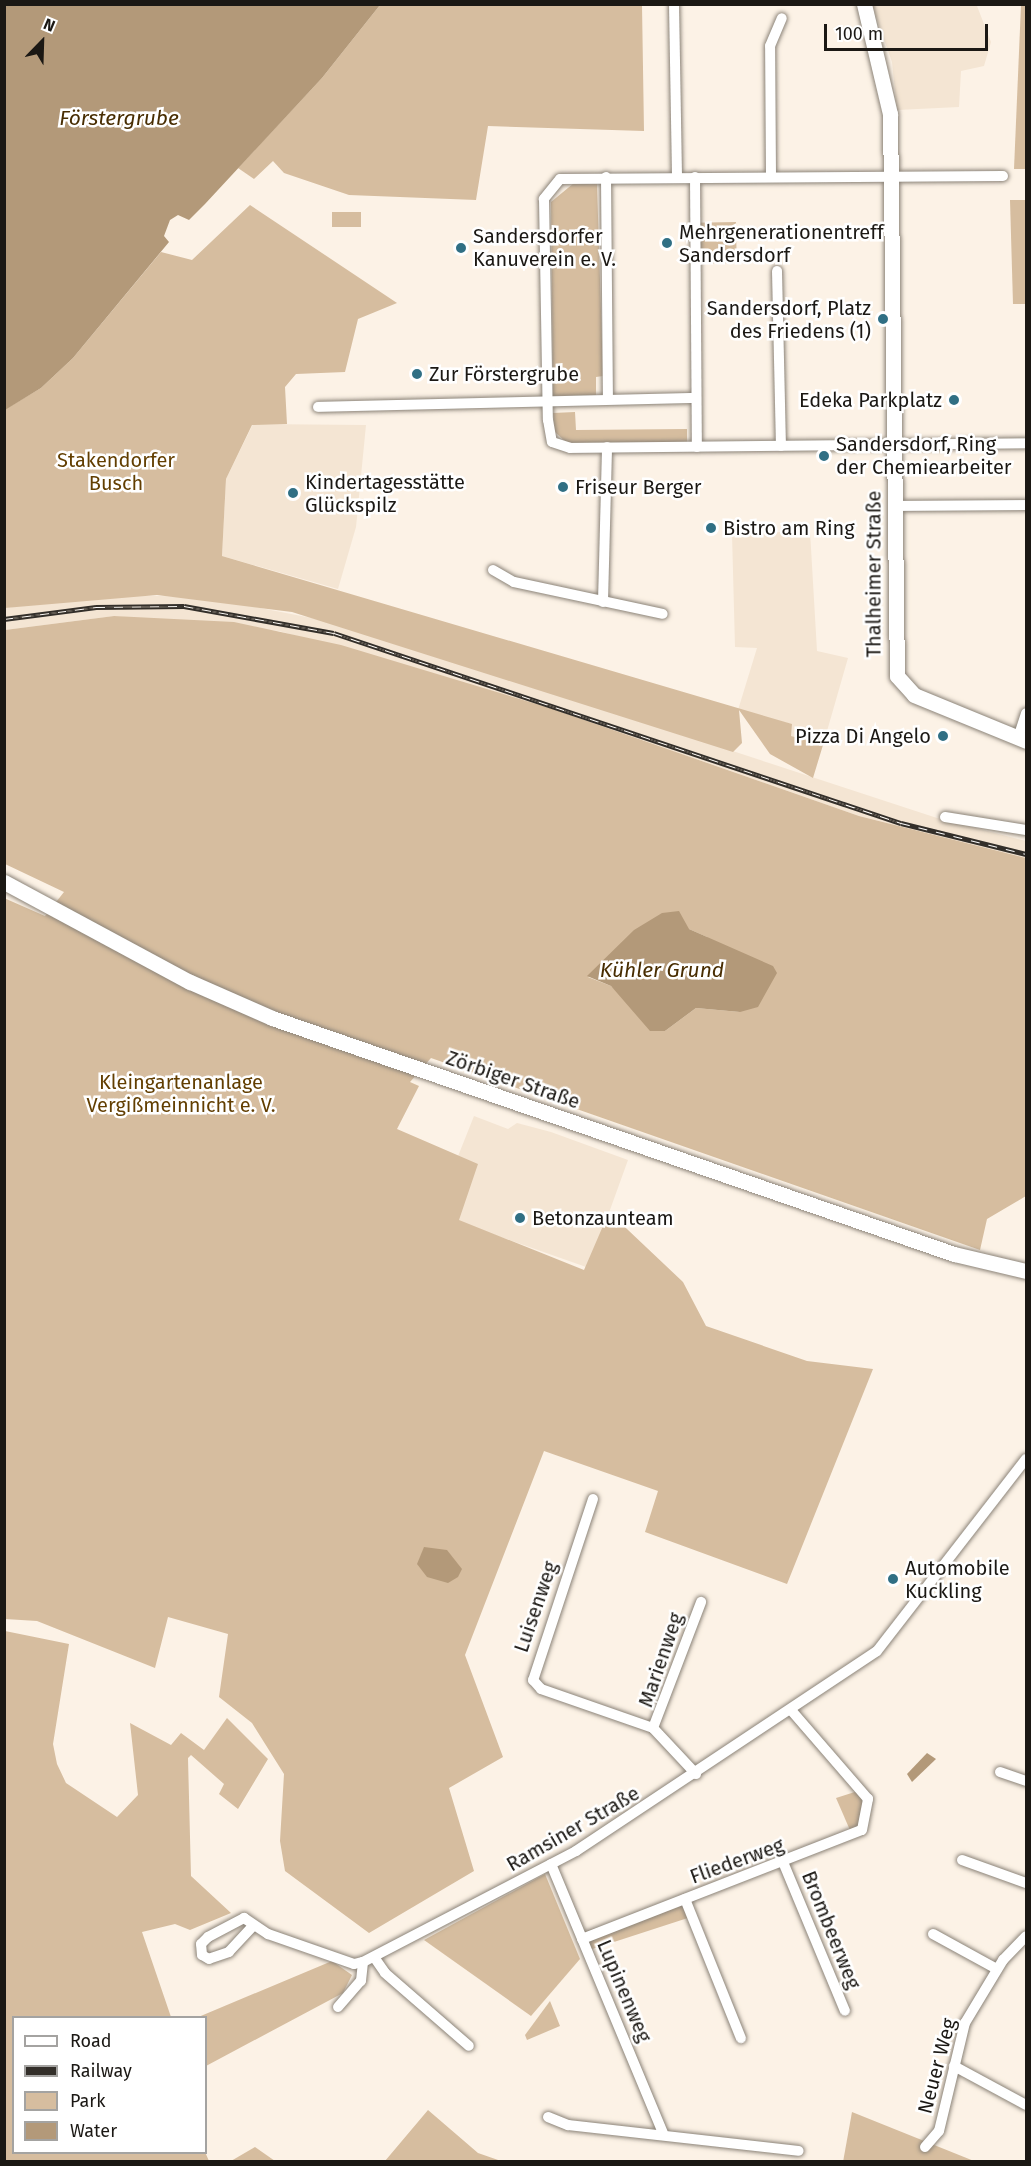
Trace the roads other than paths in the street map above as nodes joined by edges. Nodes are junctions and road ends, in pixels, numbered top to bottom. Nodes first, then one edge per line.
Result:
1 (674, 4) edge
2 (864, 4) edge
3 (782, 18) dead end
4 (771, 176) junction
5 (891, 176) junction
6 (1003, 176) dead end
7 (606, 177) junction
8 (677, 177) junction
9 (695, 177) junction
10 (777, 271) dead end
11 (696, 398) junction
12 (608, 399) junction
13 (548, 402) junction
14 (318, 406) dead end
15 (1026, 443) edge
16 (894, 445) junction
17 (781, 446) junction
18 (607, 447) junction
19 (697, 447) junction
20 (1026, 505) edge
21 (894, 506) junction
22 (493, 570) dead end
23 (603, 602) junction
24 (663, 614) dead end
25 (1026, 713) edge
26 (1022, 740) edge
27 (945, 817) dead end
28 (1026, 830) edge
29 (4, 882) edge
30 (1026, 1271) edge
31 (1026, 1459) edge
32 (593, 1499) dead end
33 (701, 1602) dead end
34 (791, 1710) junction
35 (653, 1728) junction
36 (1000, 1772) dead end
37 (696, 1774) junction
38 (1026, 1781) edge
39 (962, 1860) dead end
40 (783, 1862) junction
41 (550, 1864) junction
42 (1026, 1883) edge
43 (685, 1899) junction
44 (252, 1927) junction
45 (933, 1934) dead end
46 (1026, 1936) edge
47 (582, 1939) junction
48 (374, 1957) junction
49 (363, 1962) junction
50 (997, 1969) junction
51 (339, 2007) dead end
52 (845, 2011) dead end
53 (741, 2038) dead end
54 (469, 2046) dead end
55 (954, 2066) junction
56 (1026, 2105) edge
57 (548, 2117) dead end
58 (663, 2133) junction
59 (925, 2147) dead end
60 (799, 2151) dead end

1 - 8 street
2 - 5 street, Thalheimer Straße
3 - 4 street
4 - 5 street
4 - 9 street
5 - 6 street
5 - 16 street, Thalheimer Straße
7 - 8 street
7 - 12 street
7 - 13 street
8 - 9 street
9 - 11 street
10 - 17 street
11 - 12 street
11 - 19 street
12 - 13 street
13 - 14 street
13 - 18 street
15 - 16 street
16 - 17 street
16 - 21 street, Thalheimer Straße
17 - 19 street
18 - 19 street
18 - 23 street
20 - 21 street
21 - 26 street, Thalheimer Straße
22 - 23 street
23 - 24 street
25 - 26 street
27 - 28 street
29 - 30 street, Zörbiger Straße
31 - 34 street, Ramsiner Straße
32 - 35 street, Luisenweg
33 - 35 street, Marienweg
34 - 37 street, Ramsiner Straße
34 - 40 street, Fliederweg
35 - 37 street, Luisenweg
36 - 38 street
37 - 41 street, Ramsiner Straße
39 - 42 street
40 - 43 street, Fliederweg
40 - 52 street, Brombeerweg
41 - 47 street, Lupinenweg
41 - 48 street, Ramsiner Straße
43 - 47 street, Fliederweg
43 - 53 street
44 - 44 street
44 - 49 street
45 - 50 street
46 - 50 street, Neuer Weg
47 - 58 street, Lupinenweg
48 - 49 street, Ramsiner Straße
48 - 54 street
49 - 51 street
50 - 55 street, Neuer Weg
55 - 56 street
55 - 59 street, Neuer Weg
57 - 58 street
58 - 60 street

